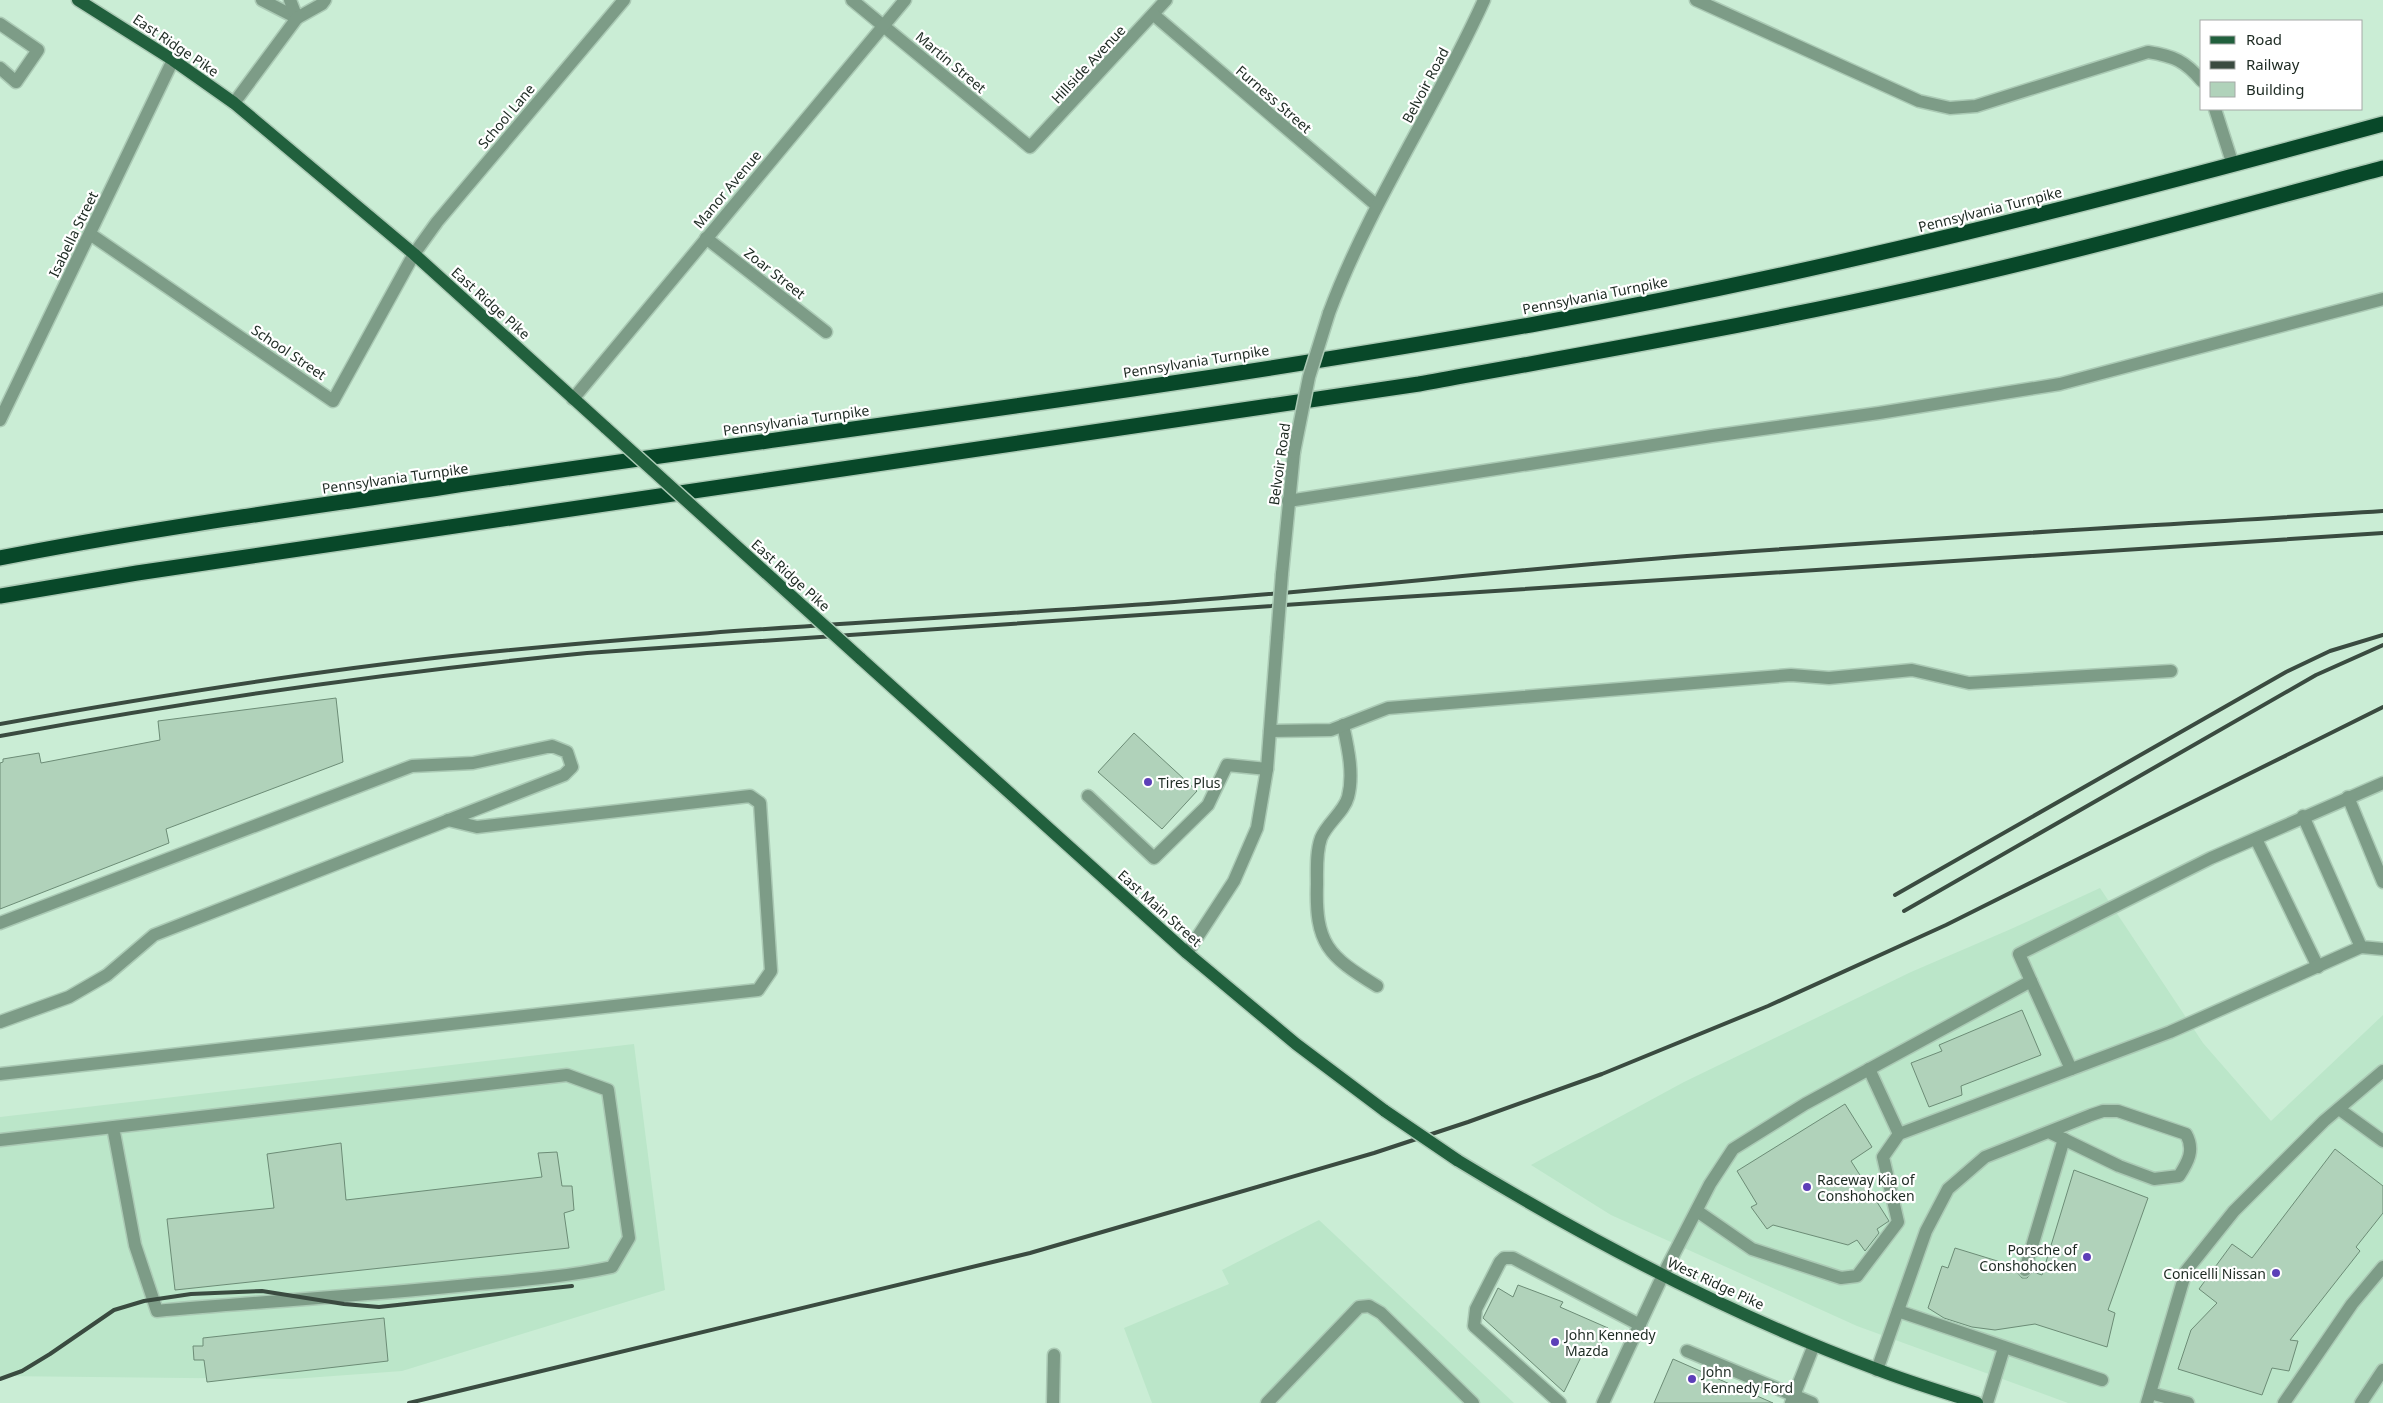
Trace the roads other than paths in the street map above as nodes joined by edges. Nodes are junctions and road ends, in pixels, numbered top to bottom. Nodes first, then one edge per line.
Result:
1 (78, 0) edge
2 (262, 0) edge
3 (290, 0) edge
4 (296, 0) edge
5 (325, 0) edge
6 (624, 0) edge
7 (852, 0) edge
8 (905, 0) edge
9 (1166, 0) edge
10 (1484, 0) edge
11 (1696, 0) edge
12 (1154, 16) junction
13 (297, 18) junction
14 (0, 24) edge
15 (883, 26) junction
16 (173, 60) junction
17 (0, 68) edge
18 (2200, 79) edge
19 (234, 103) junction
20 (2215, 110) edge
21 (2383, 124) edge
22 (1030, 147) joint
23 (2233, 165) junction
24 (2383, 168) edge
25 (1376, 205) junction
26 (90, 234) junction
27 (706, 238) junction
28 (414, 254) junction
29 (2383, 299) edge
30 (826, 332) dead end
31 (574, 399) junction
32 (0, 420) edge
33 (1288, 501) junction
34 (0, 558) edge
35 (0, 596) edge
36 (860, 658) joint
37 (2172, 671) dead end
38 (1343, 725) junction
39 (1270, 731) junction
40 (1267, 769) junction
41 (2383, 783) edge
42 (1088, 796) dead end
43 (2348, 797) junction
44 (2303, 816) junction
45 (448, 820) junction
46 (2256, 838) junction
47 (2383, 882) edge
48 (0, 923) edge
49 (2361, 947) junction
50 (2383, 949) edge
51 (1187, 953) junction
52 (2318, 967) junction
53 (2031, 981) junction
54 (1377, 986) dead end
55 (0, 1022) edge
56 (1869, 1069) junction
57 (2071, 1070) junction
58 (2382, 1073) edge
59 (0, 1074) edge
60 (2339, 1109) junction
61 (113, 1127) junction
62 (2050, 1132) junction
63 (1899, 1134) junction
64 (2064, 1139) junction
65 (0, 1140) edge
66 (2383, 1141) edge
67 (1457, 1160) joint
68 (1696, 1211) junction
69 (2383, 1267) edge
70 (2025, 1270) dead end
71 (1663, 1275) junction
72 (1898, 1311) junction
73 (1640, 1325) junction
74 (1814, 1345) junction
75 (2004, 1348) junction
76 (1687, 1350) dead end
77 (1054, 1355) dead end
78 (1878, 1370) junction
79 (2383, 1370) edge
80 (2102, 1380) dead end
81 (2148, 1398) edge
82 (1792, 1400) edge
83 (1053, 1403) edge
84 (1267, 1403) edge
85 (1473, 1403) edge
86 (1560, 1403) edge
87 (1603, 1403) edge
88 (1812, 1403) edge
89 (1977, 1403) edge
90 (1987, 1403) edge
91 (2188, 1403) edge
92 (2284, 1403) edge
93 (2361, 1403) edge

1 - 16 main road, East Ridge Pike
2 - 13 street
3 - 13 street
4 - 13 street
5 - 13 street
6 - 28 street, School Lane
7 - 15 street, Martin Street
8 - 15 street, Manor Avenue
9 - 12 street, Hillside Avenue
10 - 25 street, Belvoir Road
11 - 18 street
12 - 22 street, Hillside Avenue
12 - 25 street, Furness Street
13 - 19 street
14 - 17 street
15 - 22 street, Martin Street
15 - 27 street, Manor Avenue
16 - 19 main road, East Ridge Pike
16 - 26 street, Isabella Street
19 - 28 main road, East Ridge Pike
20 - 23 street
21 - 23 highway, Pennsylvania Turnpike
23 - 34 highway, Pennsylvania Turnpike
24 - 35 highway
25 - 33 street, Belvoir Road, bridge
26 - 28 street, School Street
26 - 32 street, Isabella Street
27 - 30 street, Zoar Street
27 - 31 street, Manor Avenue
28 - 31 main road, East Ridge Pike
29 - 33 street
31 - 36 main road, East Ridge Pike, bridge
33 - 39 street, Belvoir Road, bridge
36 - 51 main road, East Main Street
37 - 38 street
38 - 39 street
38 - 54 street
39 - 40 street, Belvoir Road
40 - 42 street
40 - 51 street, Belvoir Road
41 - 43 street
43 - 44 street
43 - 47 street
44 - 46 street
44 - 49 street
45 - 48 street
45 - 55 street
45 - 59 street
46 - 52 street
46 - 53 street
49 - 50 street
49 - 52 street
51 - 67 main road, East Main Street, bridge
52 - 57 street
53 - 56 street
53 - 57 street
56 - 63 street
56 - 68 street
57 - 63 street
58 - 60 street
60 - 66 street
60 - 81 street
61 - 61 street
61 - 65 street
62 - 64 street
62 - 64 street
62 - 72 street
63 - 68 street
64 - 70 street
67 - 71 main road, West Ridge Pike
68 - 71 street
69 - 92 street
71 - 73 street
71 - 74 main road, West Ridge Pike
72 - 75 street
72 - 78 street
73 - 86 street
73 - 87 street
74 - 78 main road, West Ridge Pike
74 - 82 street
75 - 80 street
75 - 90 street
76 - 82 street
77 - 83 street
78 - 89 main road, West Ridge Pike
79 - 93 street
81 - 91 street
82 - 88 street
84 - 85 street

